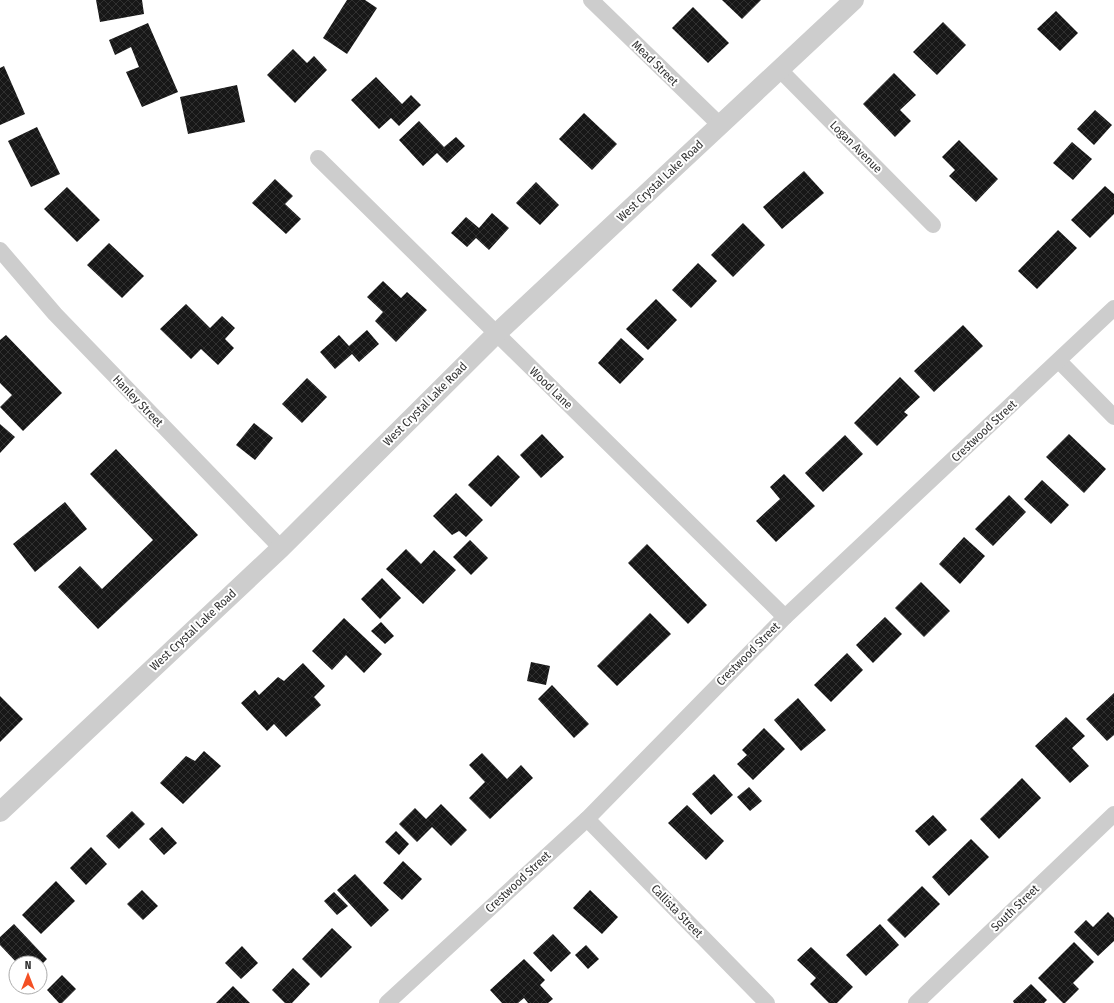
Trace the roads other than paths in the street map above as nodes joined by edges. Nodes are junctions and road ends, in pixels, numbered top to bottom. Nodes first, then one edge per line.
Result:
1 (590, 0) edge
2 (854, 0) edge
3 (780, 70) junction
4 (720, 125) junction
5 (318, 158) dead end
6 (933, 225) dead end
7 (0, 250) edge
8 (1114, 308) edge
9 (496, 334) junction
10 (1059, 361) junction
11 (1114, 417) edge
12 (281, 548) junction
13 (785, 617) junction
14 (0, 812) edge
15 (1114, 814) edge
16 (586, 819) junction
17 (387, 1003) edge
18 (767, 1003) edge
19 (916, 1003) edge

1 - 4 street, Mead Street
2 - 3 street, West Crystal Lake Road
3 - 4 street, West Crystal Lake Road
3 - 6 street, Logan Avenue
4 - 9 street, West Crystal Lake Road
5 - 9 street, Wood Lane
7 - 12 street, Hanley Street
8 - 10 street, Crestwood Street
9 - 12 street, West Crystal Lake Road
9 - 13 street, Wood Lane
10 - 11 street
10 - 13 street, Crestwood Street
12 - 14 street, West Crystal Lake Road
13 - 16 street, Crestwood Street
15 - 19 street, South Street
16 - 17 street, Crestwood Street
16 - 18 street, Callista Street

